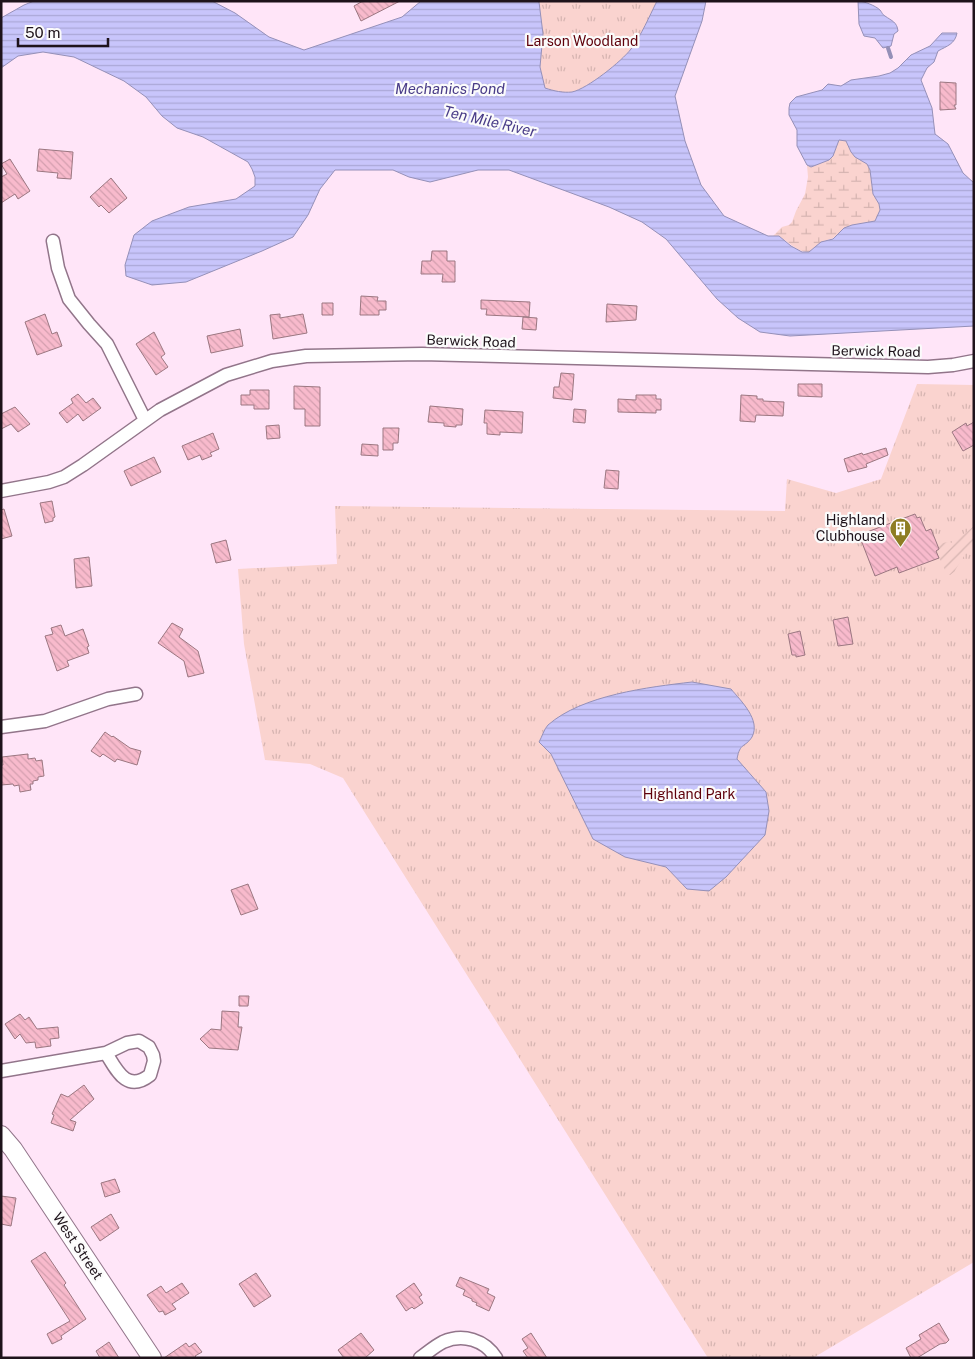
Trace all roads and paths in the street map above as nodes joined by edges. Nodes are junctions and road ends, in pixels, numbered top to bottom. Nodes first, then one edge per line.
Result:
1 (53, 241) dead end
2 (974, 361) edge
3 (145, 420) junction
4 (1, 491) edge
5 (136, 694) dead end
6 (1, 727) edge
7 (106, 1053) dead end
8 (1, 1071) edge
9 (1, 1135) edge
10 (152, 1358) edge
11 (420, 1358) edge
12 (496, 1358) edge

1 - 3 street
2 - 3 street, Berwick Road
3 - 4 street, Berwick Road
5 - 6 street
7 - 8 street
9 - 10 main road, West Street
11 - 12 street

